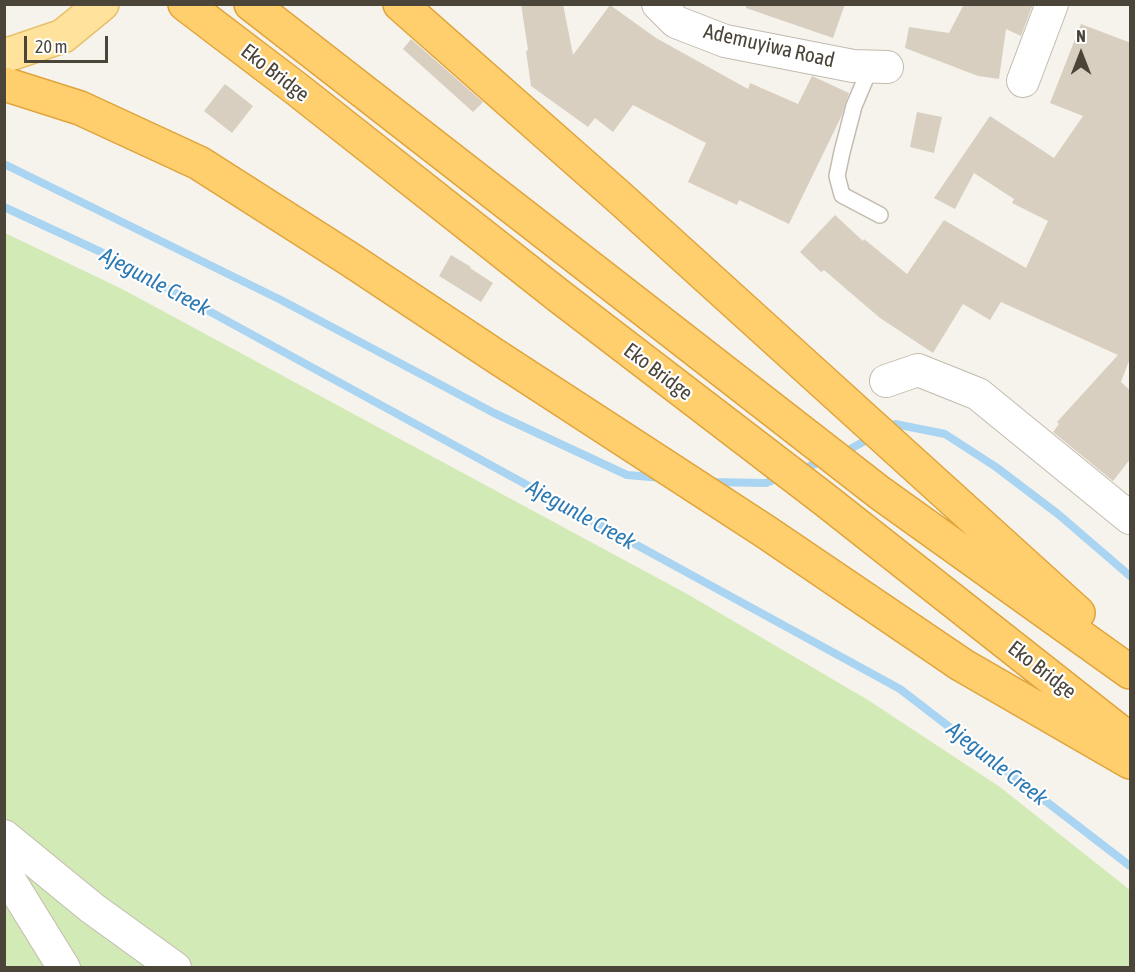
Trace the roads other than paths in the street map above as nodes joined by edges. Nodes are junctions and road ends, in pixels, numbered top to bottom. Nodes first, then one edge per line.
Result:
1 (102, 4) edge
2 (186, 4) edge
3 (251, 4) edge
4 (400, 4) edge
5 (658, 4) edge
6 (1052, 4) edge
7 (4, 54) edge
8 (879, 67) joint
9 (1023, 81) dead end
10 (4, 84) edge
11 (880, 215) dead end
12 (886, 381) dead end
13 (1131, 518) edge
14 (1131, 660) edge
15 (1131, 672) edge
16 (1131, 740) edge
17 (1131, 762) edge
18 (4, 836) edge
19 (4, 871) edge
20 (64, 968) edge
21 (175, 968) edge

1 - 7 main road
2 - 16 highway, Eko Bridge
3 - 15 highway, Eko Bridge
4 - 14 highway
5 - 8 street, Ademuyiwa Road
6 - 9 street
8 - 11 lane
10 - 17 highway
12 - 13 street
18 - 21 street
19 - 20 street

